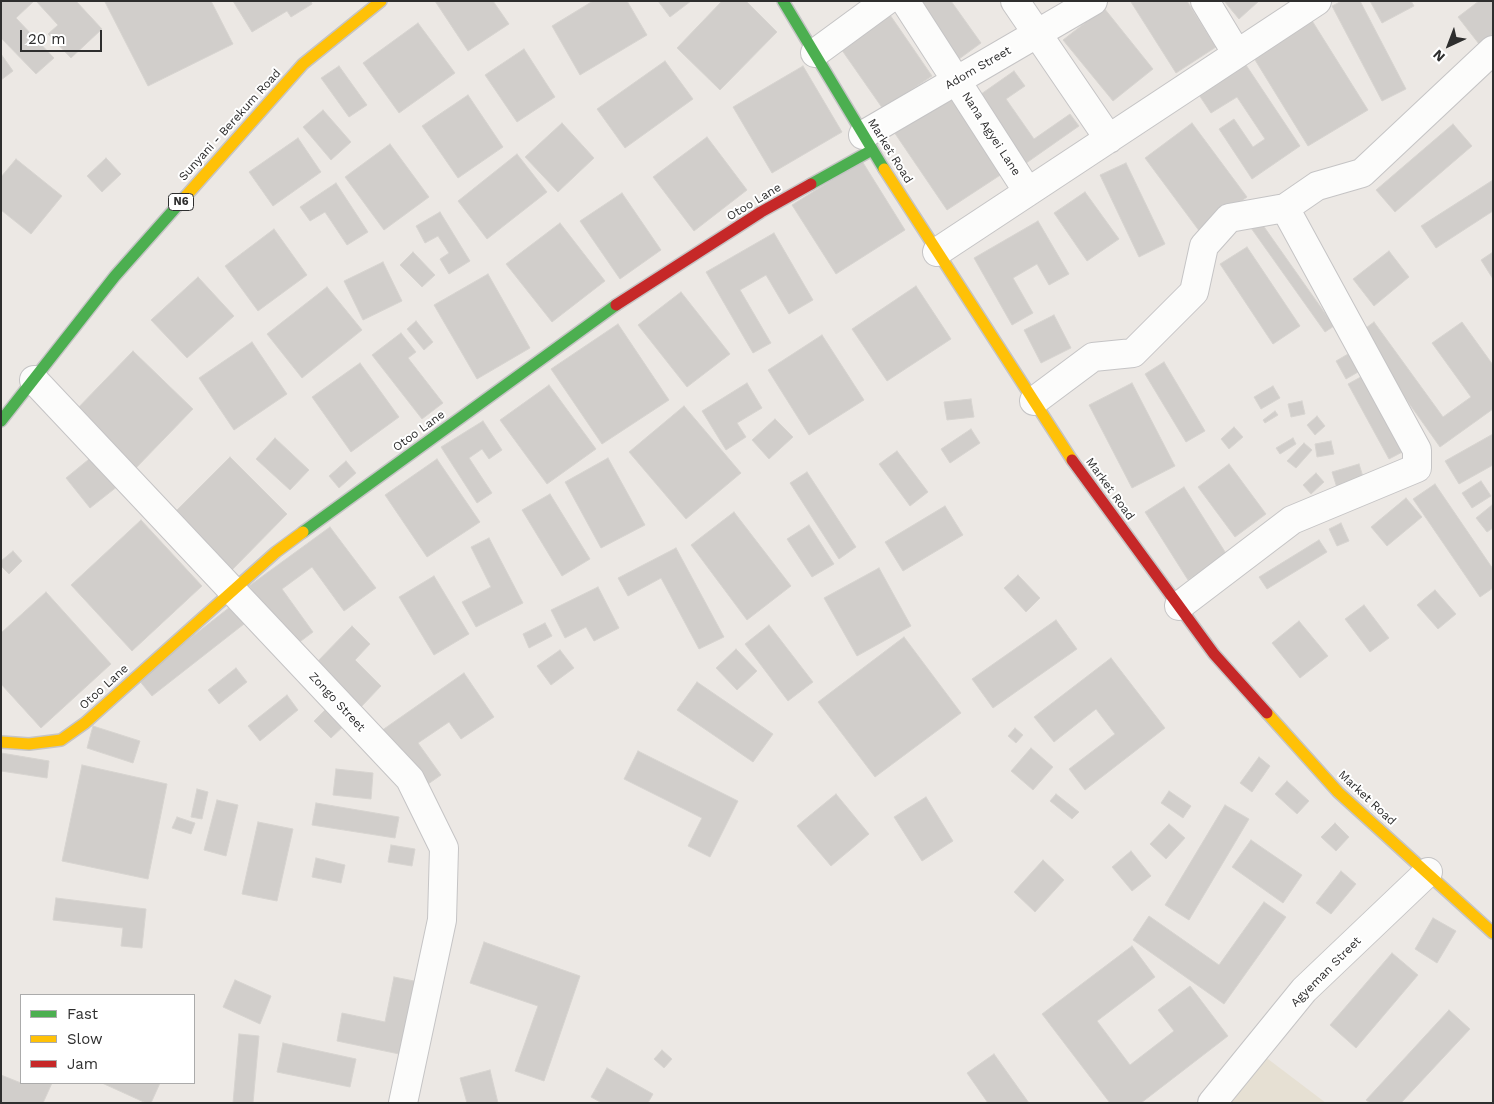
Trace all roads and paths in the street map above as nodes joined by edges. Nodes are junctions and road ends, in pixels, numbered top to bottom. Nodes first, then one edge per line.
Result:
1 (380, 1) edge
2 (783, 1) edge
3 (886, 1) edge
4 (905, 1) edge
5 (1016, 1) edge
6 (1093, 1) edge
7 (1205, 1) edge
8 (1305, 5) edge
9 (1037, 34) junction
10 (1493, 50) edge
11 (815, 53) junction
12 (1237, 54) junction
13 (956, 80) junction
14 (1109, 139) junction
15 (867, 142) junction
16 (1028, 192) junction
17 (1286, 208) junction
18 (937, 252) junction
19 (34, 380) junction
20 (1034, 401) junction
21 (1, 422) edge
22 (233, 591) junction
23 (1179, 606) junction
24 (1, 742) edge
25 (1428, 872) junction
26 (1493, 933) edge
27 (404, 1103) edge
28 (1212, 1103) edge

1 - 19 street, Sunyani - Berekum Road / N6
2 - 11 street, Market Road
3 - 11 street
4 - 13 street, Nana Agyei Lane
5 - 9 street
6 - 9 street, Adom Street
7 - 12 street
8 - 12 street
9 - 13 street, Adom Street
9 - 14 street
10 - 17 street
11 - 15 street, Market Road
12 - 14 street
13 - 15 street, Adom Street
13 - 16 street, Nana Agyei Lane
14 - 16 street
15 - 18 street, Market Road
15 - 22 street, Otoo Lane
16 - 18 street
17 - 20 street
17 - 23 street
18 - 20 street, Market Road
19 - 21 street, Sunyani - Berekum Road / N6
19 - 22 street, Zongo Street
20 - 23 street, Market Road
22 - 24 street, Otoo Lane
22 - 27 street, Zongo Street
23 - 25 street, Market Road
25 - 26 street, Market Road
25 - 28 street, Agyeman Street

